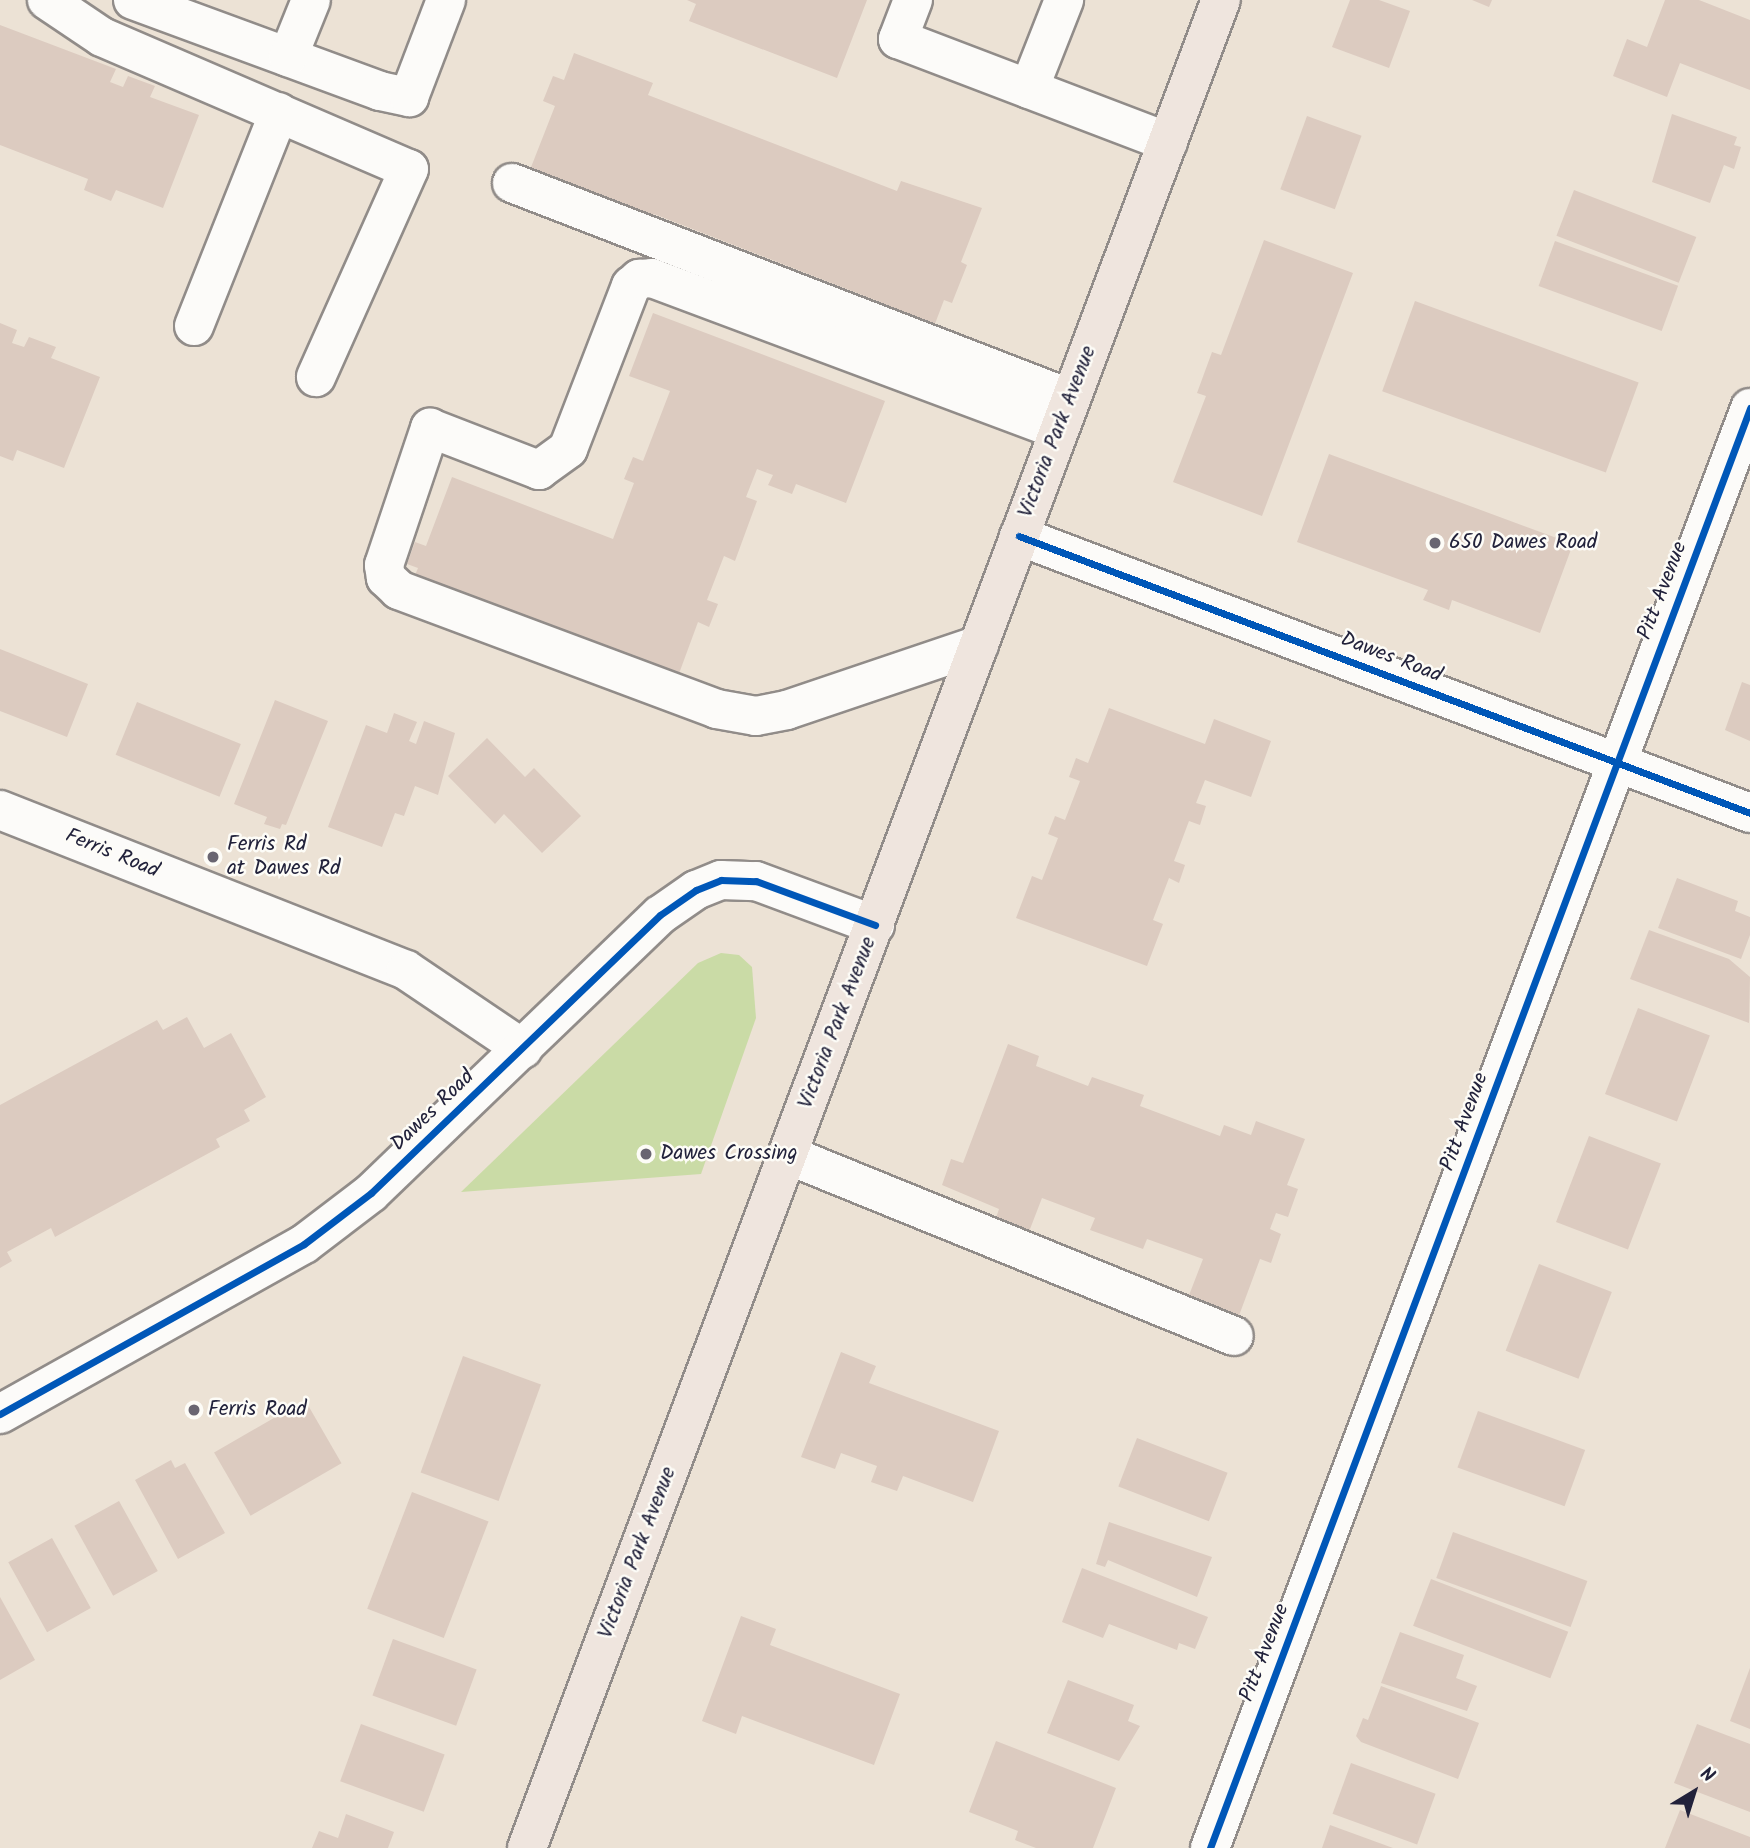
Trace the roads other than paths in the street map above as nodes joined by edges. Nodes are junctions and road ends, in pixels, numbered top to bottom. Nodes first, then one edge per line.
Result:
1 (47, 0) edge
2 (133, 0) edge
3 (312, 0) edge
4 (446, 0) edge
5 (913, 0) edge
6 (1064, 0) edge
7 (1222, 0) edge
8 (288, 57) junction
9 (1029, 89) junction
10 (279, 112) junction
11 (1168, 142) junction
12 (512, 183) dead end
13 (194, 326) dead end
14 (316, 377) dead end
15 (1750, 408) edge
16 (1065, 414) junction
17 (1019, 536) junction
18 (979, 645) junction
19 (1619, 765) junction
20 (0, 810) edge
21 (1750, 813) edge
22 (875, 925) junction
23 (523, 1049) junction
24 (789, 1155) junction
25 (1234, 1336) dead end
26 (0, 1414) edge
27 (527, 1848) edge
28 (1210, 1848) edge

1 - 10 street
2 - 8 street
3 - 8 street
4 - 8 street
5 - 9 street
6 - 9 street
7 - 11 main road, Victoria Park Avenue
9 - 11 street
10 - 13 street
10 - 14 street
11 - 16 main road, Victoria Park Avenue
12 - 16 street
15 - 19 street, Pitt Avenue
16 - 17 main road, Victoria Park Avenue
16 - 18 street
17 - 18 main road, Victoria Park Avenue
17 - 19 street, Dawes Road
18 - 22 main road, Victoria Park Avenue
19 - 21 street, Dawes Road
19 - 28 street, Pitt Avenue
20 - 23 street, Ferris Road
22 - 23 street, Dawes Road
22 - 24 main road, Victoria Park Avenue
23 - 26 street, Dawes Road
24 - 25 street
24 - 27 main road, Victoria Park Avenue

